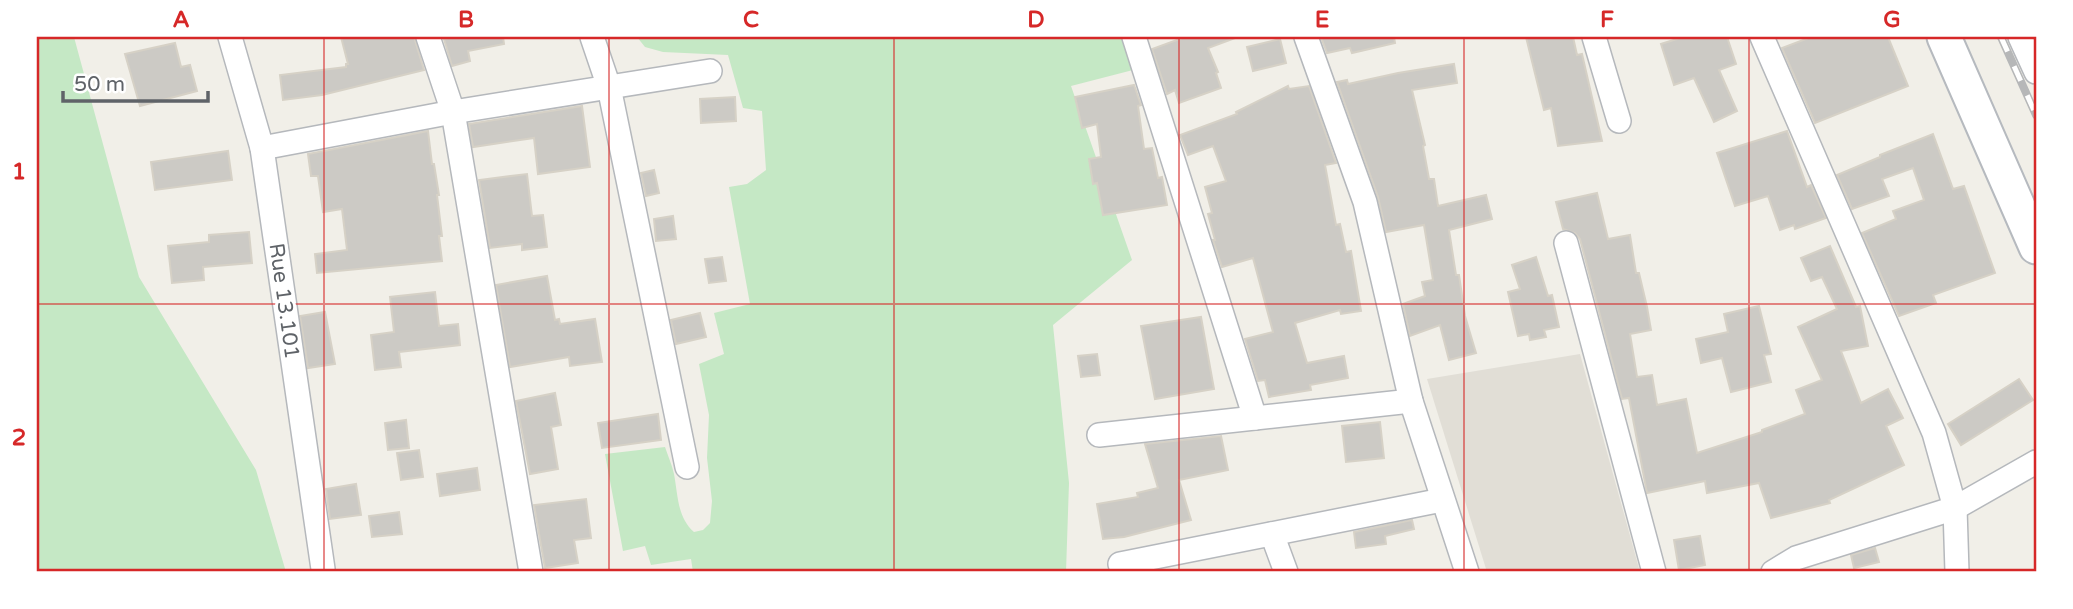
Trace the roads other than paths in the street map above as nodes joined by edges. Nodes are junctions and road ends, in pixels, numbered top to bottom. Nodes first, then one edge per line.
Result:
1 (230, 37) edge
2 (428, 37) edge
3 (592, 37) edge
4 (1134, 37) edge
5 (1306, 37) edge
6 (1594, 37) edge
7 (1762, 37) edge
8 (1944, 37) edge
9 (2020, 37) edge
10 (710, 71) dead end
11 (2036, 72) edge
12 (609, 87) junction
13 (453, 112) junction
14 (1619, 121) dead end
15 (262, 148) junction
16 (1566, 243) dead end
17 (2036, 247) edge
18 (1411, 401) junction
19 (1255, 418) junction
20 (1098, 435) dead end
21 (2036, 462) edge
22 (687, 467) dead end
23 (1442, 500) junction
24 (1955, 508) junction
25 (1272, 534) junction
26 (323, 569) dead end
27 (531, 572) edge
28 (1123, 572) edge
29 (1286, 572) edge
30 (1467, 572) edge
31 (1654, 572) edge
32 (1773, 572) edge
33 (1957, 572) edge

1 - 15 street, Rue 13.101
2 - 13 street
3 - 12 street
4 - 19 street
5 - 18 street
6 - 14 street
7 - 24 street
8 - 17 main road
9 - 11 street
10 - 12 street
12 - 13 street
12 - 22 street
13 - 15 street
13 - 27 street
15 - 26 street, Rue 13.101
16 - 31 street
18 - 19 street
18 - 23 street
19 - 20 street
21 - 24 street
23 - 25 street
23 - 30 street
24 - 32 street
24 - 33 street
25 - 28 street
25 - 29 street

